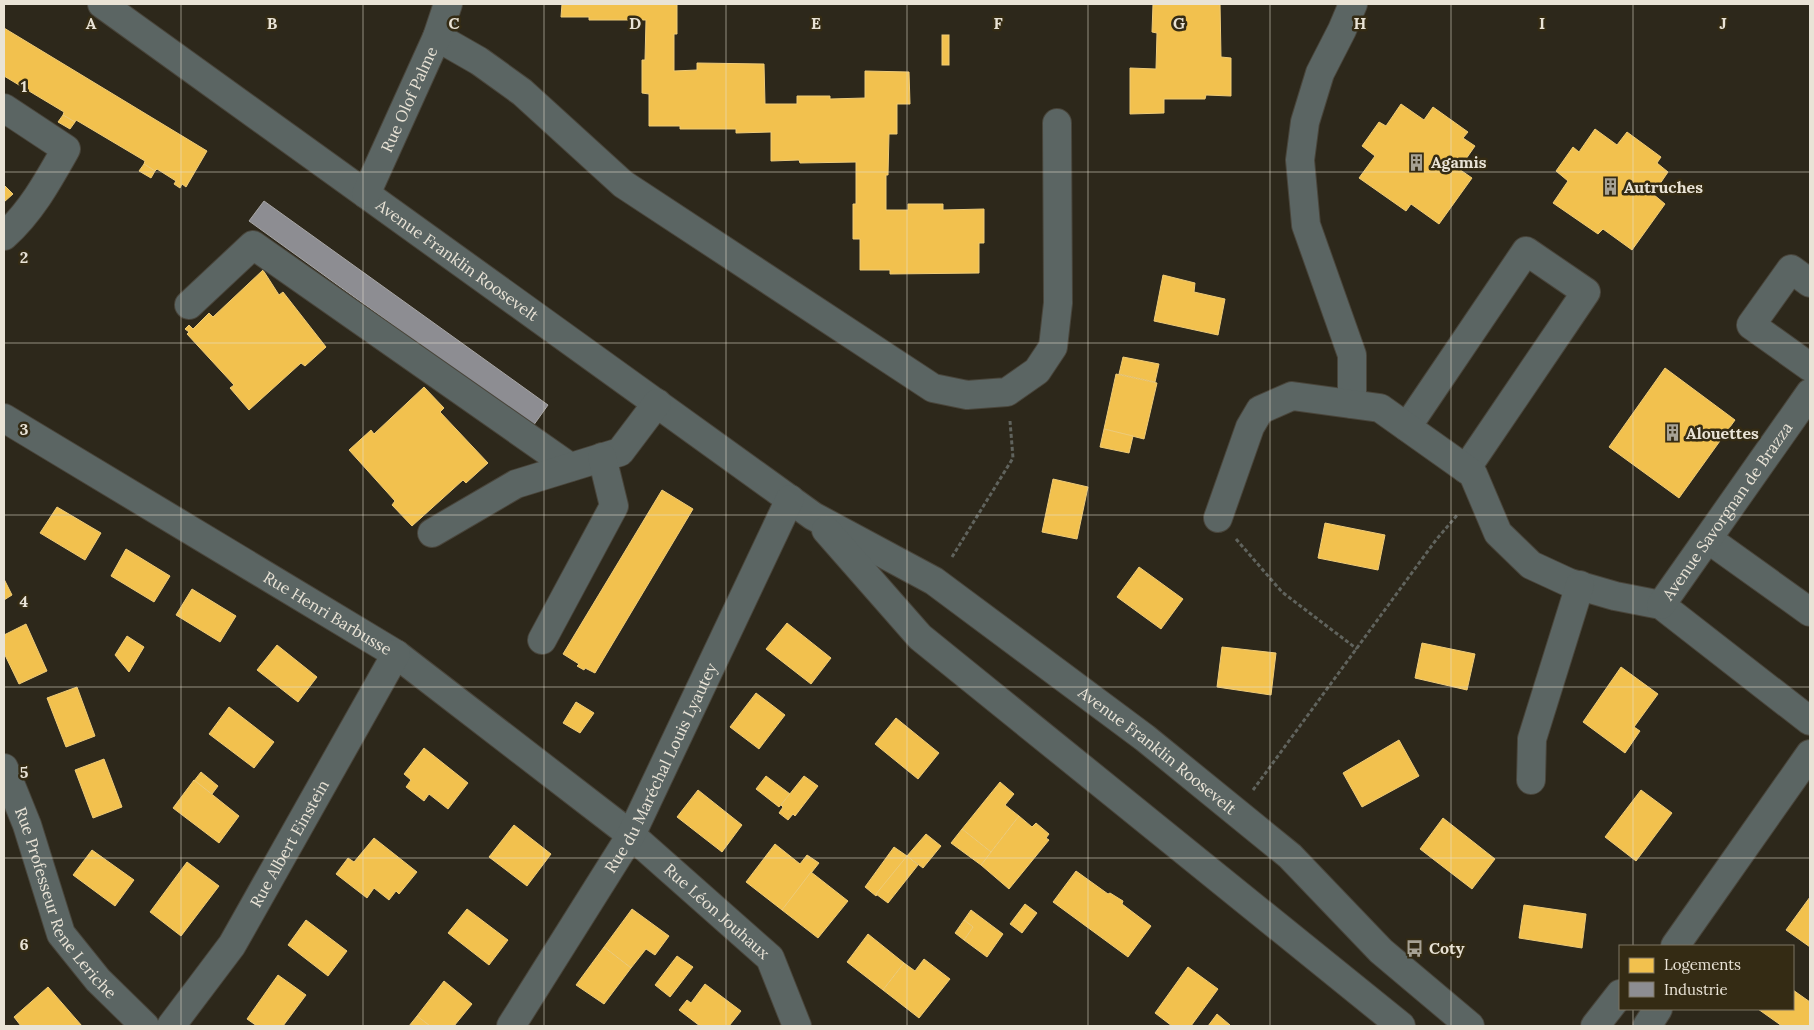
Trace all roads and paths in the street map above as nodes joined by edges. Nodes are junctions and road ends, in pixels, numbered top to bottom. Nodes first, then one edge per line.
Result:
1 (102, 4) edge
2 (448, 4) edge
3 (1354, 4) edge
4 (437, 37) junction
5 (4, 108) edge
6 (1057, 124) dead end
7 (366, 194) junction
8 (4, 236) edge
9 (1810, 283) edge
10 (189, 305) dead end
11 (1810, 367) edge
12 (1007, 392) junction
13 (1810, 393) edge
14 (657, 403) junction
15 (1352, 404) junction
16 (4, 418) edge
17 (1406, 427) junction
18 (602, 457) junction
19 (570, 467) junction
20 (1472, 479) junction
21 (790, 499) junction
22 (813, 516) junction
23 (1218, 518) joint
24 (432, 533) dead end
25 (1708, 539) junction
26 (934, 581) junction
27 (1580, 586) junction
28 (1660, 605) junction
29 (1810, 612) edge
30 (542, 640) dead end
31 (1356, 649) junction
32 (396, 654) junction
33 (1810, 721) edge
34 (1810, 754) edge
35 (4, 768) edge
36 (1531, 780) dead end
37 (1237, 812) junction
38 (631, 835) junction
39 (1676, 945) edge
40 (1619, 995) edge
41 (1657, 1010) edge
42 (145, 1026) edge
43 (171, 1026) edge
44 (511, 1026) edge
45 (797, 1026) edge
46 (1401, 1026) edge
47 (1470, 1026) edge
48 (1595, 1026) edge
49 (1647, 1026) edge

1 - 7 street, Avenue Franklin Roosevelt
2 - 4 street, Rue Olof Palme
3 - 15 street
4 - 7 street, Rue Olof Palme
4 - 12 street
5 - 8 street
6 - 12 street
7 - 14 street, Avenue Franklin Roosevelt
9 - 11 street
10 - 19 street
12 - 26 path
13 - 25 street, Avenue Savorgnan de Brazza
14 - 18 street
14 - 21 street, Avenue Franklin Roosevelt
15 - 17 street
15 - 23 street
16 - 32 street, Rue Henri Barbusse
17 - 20 street
17 - 20 street
18 - 19 street
18 - 30 street
19 - 24 street
20 - 27 street, Avenue Savorgnan de Brazza
20 - 31 path
21 - 22 street, Avenue Franklin Roosevelt
21 - 38 street, Rue du Maréchal Louis Lyautey
22 - 26 street, Avenue Franklin Roosevelt
22 - 46 street, Avenue Franklin Roosevelt
23 - 31 path
25 - 28 street, Avenue Savorgnan de Brazza
25 - 29 street
26 - 37 street, Avenue Franklin Roosevelt
27 - 28 street, Avenue Savorgnan de Brazza
27 - 36 street
28 - 33 street, Avenue Savorgnan de Brazza
31 - 37 path
32 - 38 street, Rue Henri Barbusse
32 - 43 street, Rue Albert Einstein
34 - 39 street
35 - 42 street, Rue Professeur Rene Leriche
37 - 47 street, Avenue Franklin Roosevelt
38 - 44 street, Rue du Maréchal Louis Lyautey
38 - 45 street, Rue Léon Jouhaux
40 - 48 street
41 - 49 street

